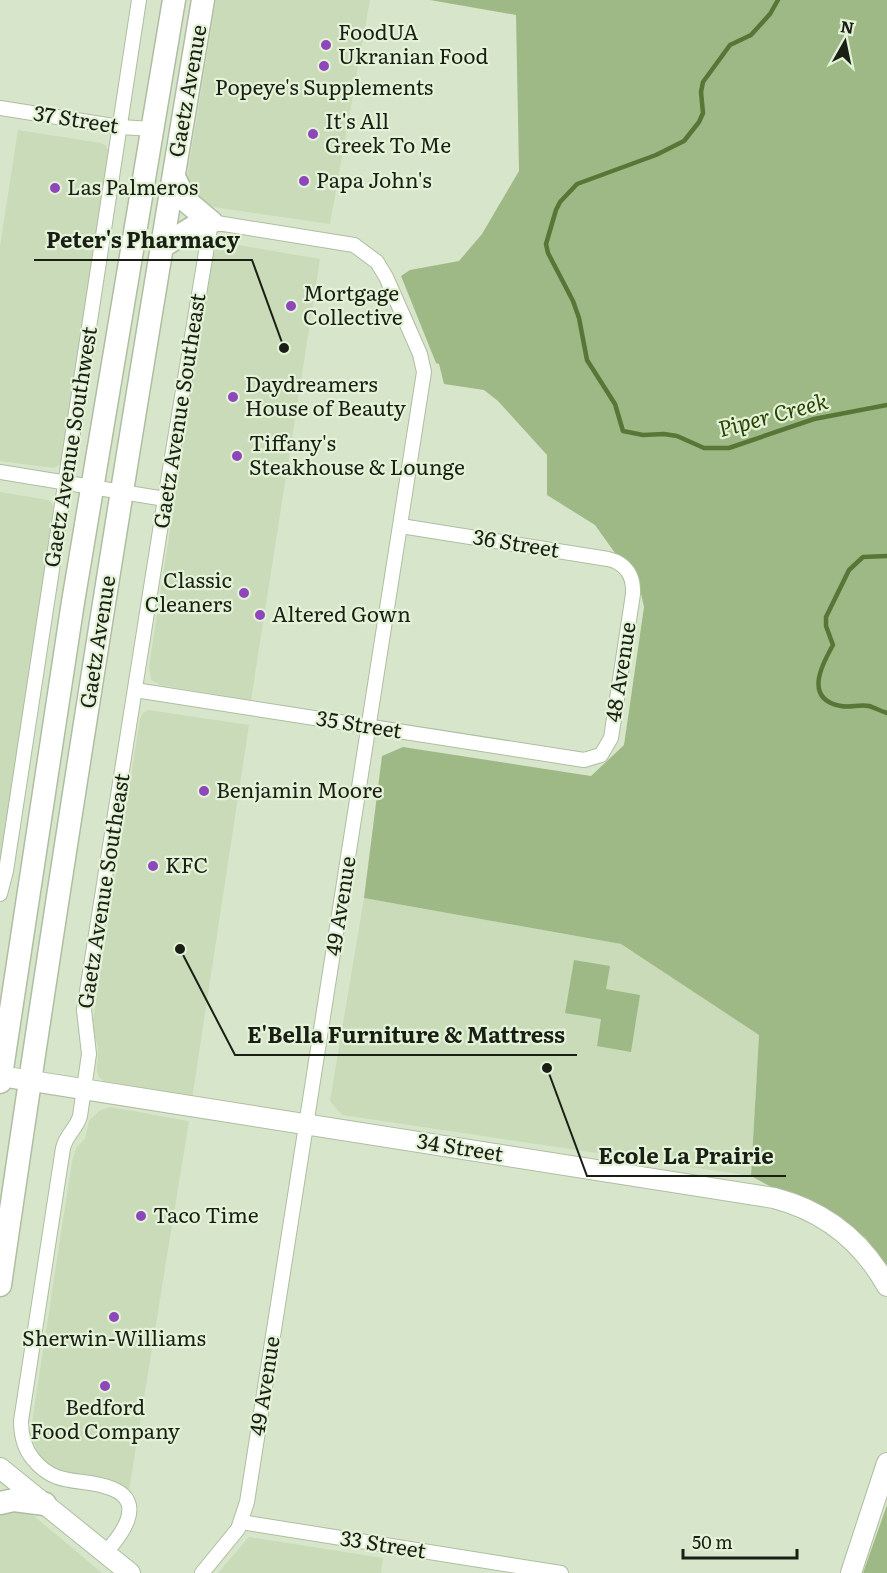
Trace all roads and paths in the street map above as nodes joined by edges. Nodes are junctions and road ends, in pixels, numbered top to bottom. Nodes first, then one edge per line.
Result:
1 (139, 0) edge
2 (174, 0) edge
3 (203, 0) edge
4 (0, 108) edge
5 (120, 127) junction
6 (153, 129) junction
7 (174, 177) junction
8 (211, 222) junction
9 (163, 246) junction
10 (0, 472) edge
11 (65, 483) junction
12 (92, 487) junction
13 (122, 492) junction
14 (165, 499) junction
15 (401, 526) junction
16 (627, 570) joint
17 (135, 690) junction
18 (369, 726) junction
19 (584, 759) joint
20 (0, 894) edge
21 (0, 1078) edge
22 (30, 1080) junction
23 (84, 1089) junction
24 (307, 1124) junction
25 (0, 1285) edge
26 (887, 1286) edge
27 (887, 1463) edge
28 (0, 1468) edge
29 (0, 1503) edge
30 (45, 1504) junction
31 (241, 1522) junction
32 (105, 1553) junction
33 (130, 1573) edge
34 (202, 1573) edge
35 (561, 1573) edge
36 (851, 1573) edge

1 - 5 street, Gaetz Avenue Southwest
2 - 6 main road, Gaetz Avenue
3 - 7 main road, Gaetz Avenue
4 - 5 street, 37 Street
5 - 6 street, 37 Street
5 - 11 street, Gaetz Avenue Southwest
6 - 12 main road, Gaetz Avenue
7 - 8 main road
7 - 9 main road, Gaetz Avenue
8 - 9 main road
8 - 14 street, Gaetz Avenue Southeast
8 - 15 street, 49 Avenue
9 - 13 main road, Gaetz Avenue
10 - 11 street
11 - 12 street
11 - 20 street, Gaetz Avenue Southwest
12 - 13 street
12 - 21 main road, Gaetz Avenue
13 - 14 street
13 - 22 main road, Gaetz Avenue
14 - 17 street, Gaetz Avenue Southeast
15 - 16 street, 36 Street
15 - 18 street, 49 Avenue
16 - 19 street, 48 Avenue
17 - 18 street, 35 Street
17 - 23 street, Gaetz Avenue Southeast
18 - 19 street, 35 Street
18 - 24 street, 49 Avenue
21 - 22 street, 34 Street
22 - 23 street, 34 Street
22 - 25 main road, Gaetz Avenue
23 - 24 street, 34 Street
23 - 32 street, Gaetz Avenue Southeast
24 - 26 street, 34 Street
24 - 31 street, 49 Avenue
27 - 36 street
28 - 30 street
29 - 30 main road
30 - 32 street
31 - 34 street, 49 Avenue
31 - 35 street, 33 Street
32 - 33 street

